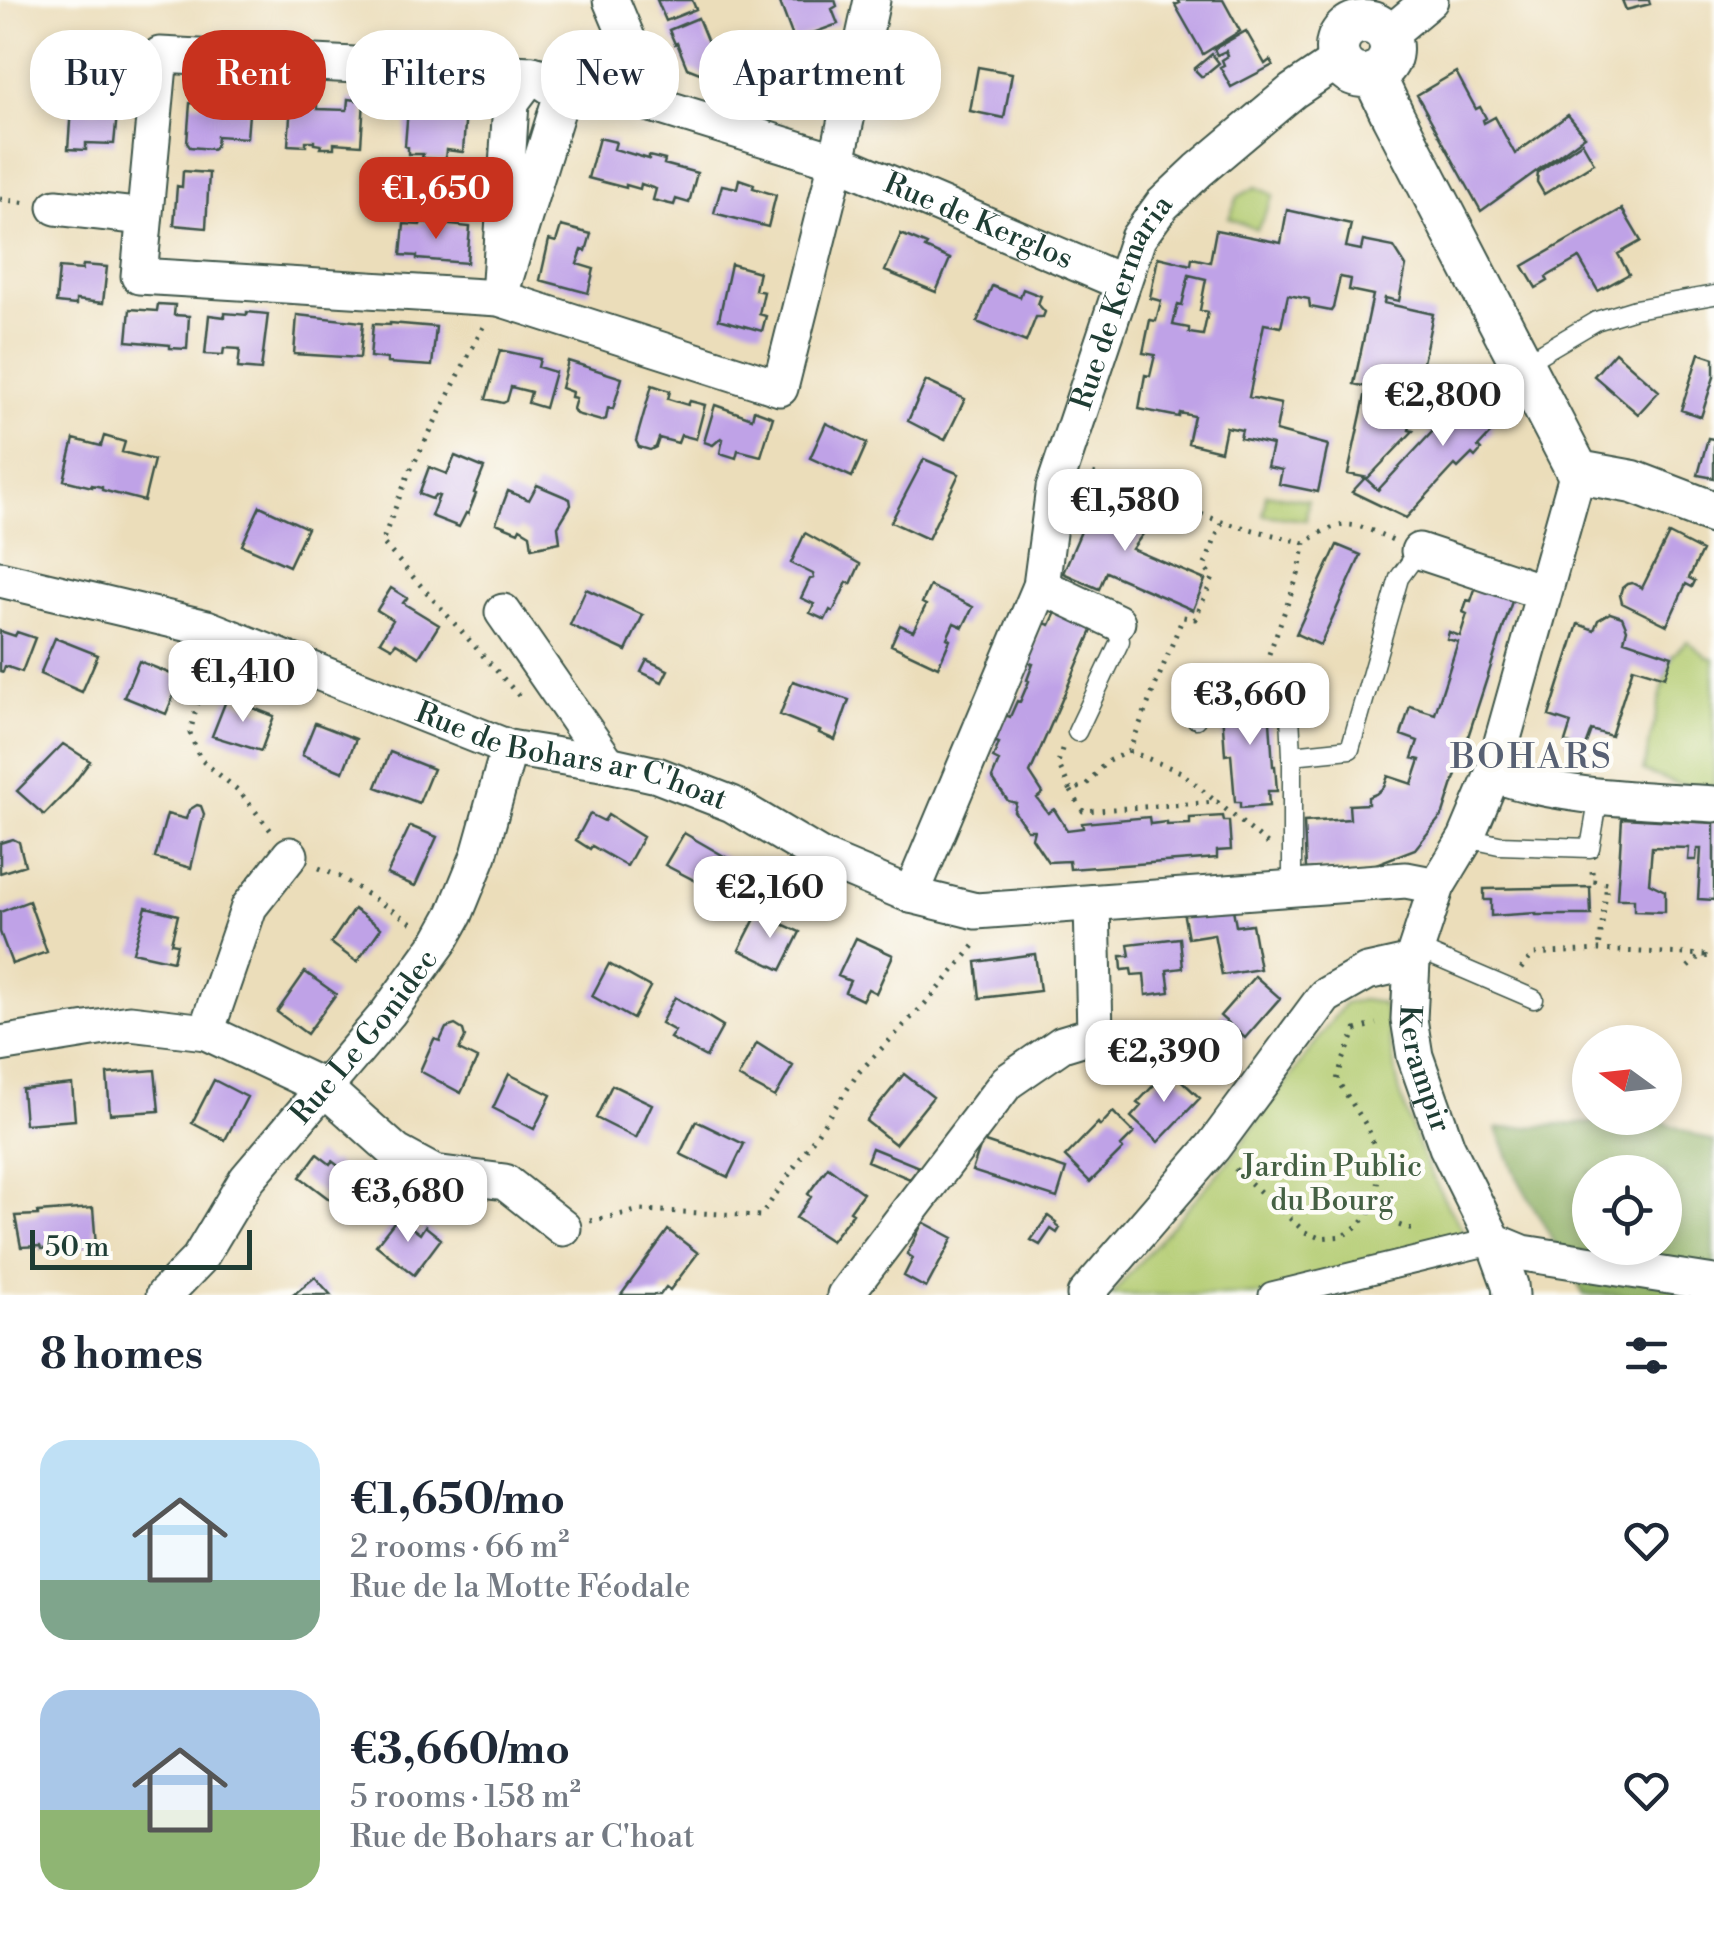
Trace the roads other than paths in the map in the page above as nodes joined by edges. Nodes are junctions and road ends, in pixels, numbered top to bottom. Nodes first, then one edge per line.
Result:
1 (611, 0) edge
2 (872, 0) edge
3 (1430, 0) edge
4 (623, 30) edge
5 (1358, 39) edge
6 (532, 74) junction
7 (541, 76) edge
8 (679, 113) edge
9 (838, 161) junction
10 (56, 207) dead end
11 (144, 216) junction
12 (1122, 282) junction
13 (1714, 295) edge
14 (499, 298) junction
15 (1523, 364) junction
16 (1578, 472) junction
17 (1714, 512) edge
18 (1419, 551) joint
19 (0, 579) edge
20 (1041, 586) junction
21 (1544, 592) junction
22 (503, 612) dead end
23 (1117, 622) joint
24 (1196, 720) dead end
25 (1076, 732) road end
26 (509, 748) junction
27 (1292, 755) junction
28 (608, 764) junction
29 (1493, 774) junction
30 (1599, 796) junction
31 (1714, 804) edge
32 (1466, 838) junction
33 (290, 855) road end
34 (1292, 877) junction
35 (1437, 886) junction
36 (911, 896) junction
37 (1092, 903) junction
38 (1414, 955) junction
39 (1534, 999) dead end
40 (206, 1032) junction
41 (0, 1044) edge
42 (322, 1087) junction
43 (563, 1228) road end
44 (1494, 1241) junction
45 (1714, 1283) edge
46 (164, 1295) edge
47 (845, 1295) edge
48 (1084, 1295) edge
49 (1272, 1295) edge
50 (1511, 1295) edge

1 - 4 street
2 - 9 street
3 - 5 street, Rue de Kermaria
5 - 12 street, Rue de Kermaria
5 - 15 street
6 - 7 street, Rue de Kerglos
6 - 11 street, Rue de Kerglos
6 - 14 street
8 - 9 street, Rue de Kerglos
9 - 12 street, Rue de Kerglos
9 - 14 street
10 - 11 street
11 - 14 street
12 - 20 street, Rue de Kermaria
13 - 15 lane
15 - 16 street
16 - 17 street
16 - 21 street, Kerampir
18 - 21 street
18 - 27 lane
19 - 26 street, Rue de Bohars ar C'hoat
20 - 23 street
20 - 36 street, Rue de Kermaria
21 - 29 street, Kerampir
22 - 28 street
23 - 25 lane
24 - 27 lane
26 - 28 street, Rue de Bohars ar C'hoat
26 - 42 street, Rue Le Gonidec
27 - 34 lane
28 - 36 street, Rue de Bohars ar C'hoat
29 - 30 street
29 - 32 street, Kerampir
30 - 31 street
30 - 32 lane
32 - 35 street, Kerampir
33 - 40 street
34 - 35 street, Rue de Bohars ar C'hoat
34 - 37 street, Rue de Bohars ar C'hoat
35 - 38 street, Kerampir
36 - 37 street, Rue de Bohars ar C'hoat
37 - 47 street
38 - 39 lane
38 - 44 street, Kerampir
38 - 48 street
40 - 41 street
40 - 42 street
42 - 43 street
42 - 46 street, Rue Le Gonidec
44 - 45 street
44 - 49 street
44 - 50 street, Kerampir

